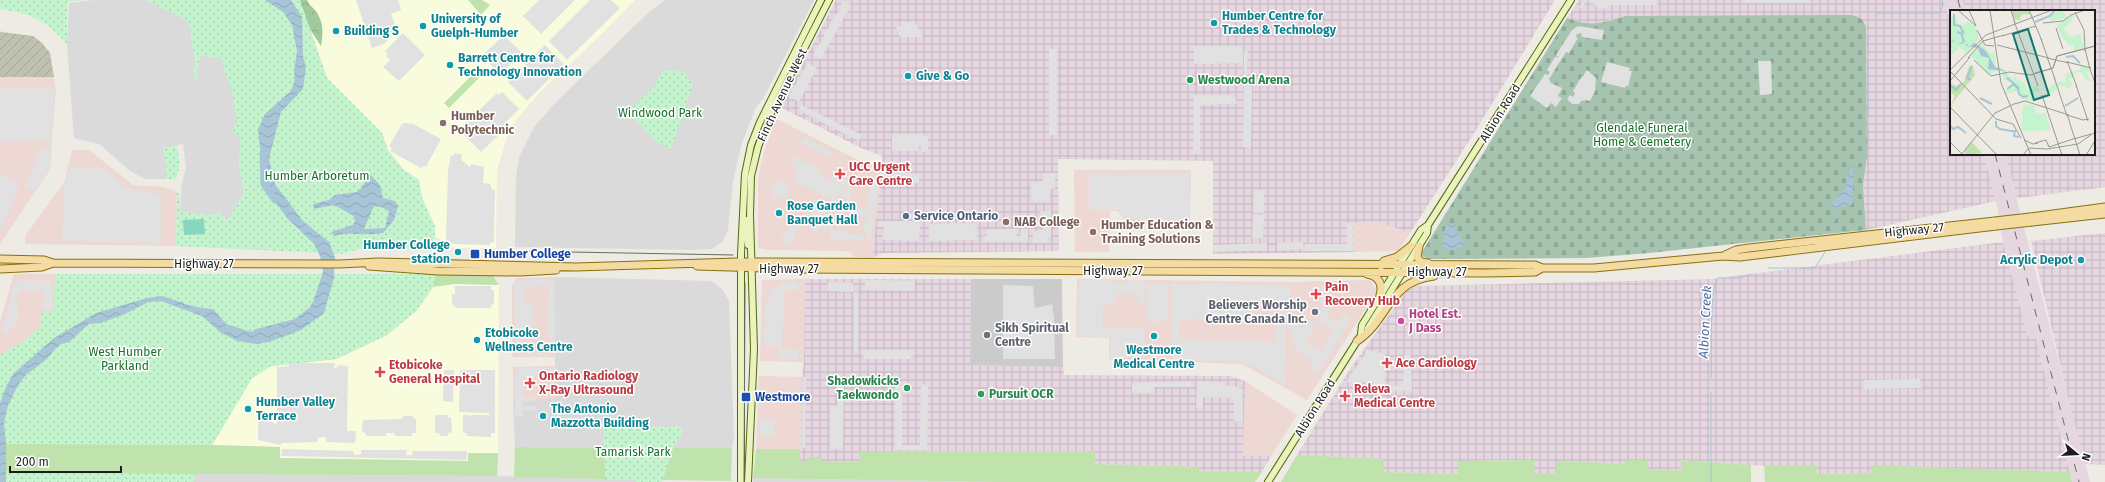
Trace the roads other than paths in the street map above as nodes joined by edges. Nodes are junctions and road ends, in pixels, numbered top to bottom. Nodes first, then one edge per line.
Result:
1 (821, 0) edge
2 (829, 0) edge
3 (1571, 0) edge
4 (748, 175) junction
5 (743, 199) junction
6 (2105, 207) edge
7 (2105, 214) edge
8 (2031, 219) junction
9 (1428, 225) junction
10 (1411, 246) junction
11 (1419, 246) junction
12 (0, 259) edge
13 (53, 264) junction
14 (354, 264) junction
15 (441, 264) junction
16 (742, 265) junction
17 (751, 265) junction
18 (1434, 265) junction
19 (1381, 266) junction
20 (576, 267) junction
21 (382, 268) junction
22 (1542, 268) junction
23 (0, 269) edge
24 (1401, 269) junction
25 (1362, 272) junction
26 (1462, 272) junction
27 (1380, 295) junction
28 (1361, 334) junction
29 (1357, 341) junction
30 (741, 482) edge
31 (748, 482) edge
32 (1268, 482) edge

1 - 4 main road, Finch Avenue West
2 - 4 main road, Finch Avenue West
3 - 9 main road, Albion Road
4 - 5 main road, Finch Avenue West
4 - 17 main road, Finch Avenue West
5 - 16 main road, Finch Avenue West
5 - 17 main road, Finch Avenue West
6 - 8 main road, Highway 27
7 - 8 main road, Highway 27
8 - 22 main road, Highway 27, bridge
9 - 10 main road, Albion Road
9 - 11 main road, Albion Road
10 - 19 main road
10 - 24 main road, Albion Road
11 - 18 main road
11 - 24 main road, Albion Road
12 - 13 main road, Highway 27
13 - 14 main road, Highway 27
13 - 23 main road, Highway 27
14 - 15 main road, Highway 27
14 - 21 main road, Highway 27
15 - 20 main road, Highway 27
15 - 21 main road
16 - 17 main road, Highway 27
16 - 20 main road, Highway 27
16 - 30 main road, Finch Avenue West
17 - 19 main road, Highway 27
17 - 25 main road, Highway 27
17 - 31 main road, Finch Avenue West
18 - 22 main road, Highway 27
18 - 24 main road, Highway 27
19 - 24 main road, Highway 27
20 - 21 main road, Highway 27
22 - 26 main road, Highway 27
24 - 25 main road, Highway 27
24 - 26 main road, Highway 27
24 - 27 main road, Albion Road
24 - 28 main road, Albion Road
25 - 27 main road
26 - 29 main road
27 - 28 main road, Albion Road
28 - 29 main road, Albion Road
29 - 32 main road, Albion Road

